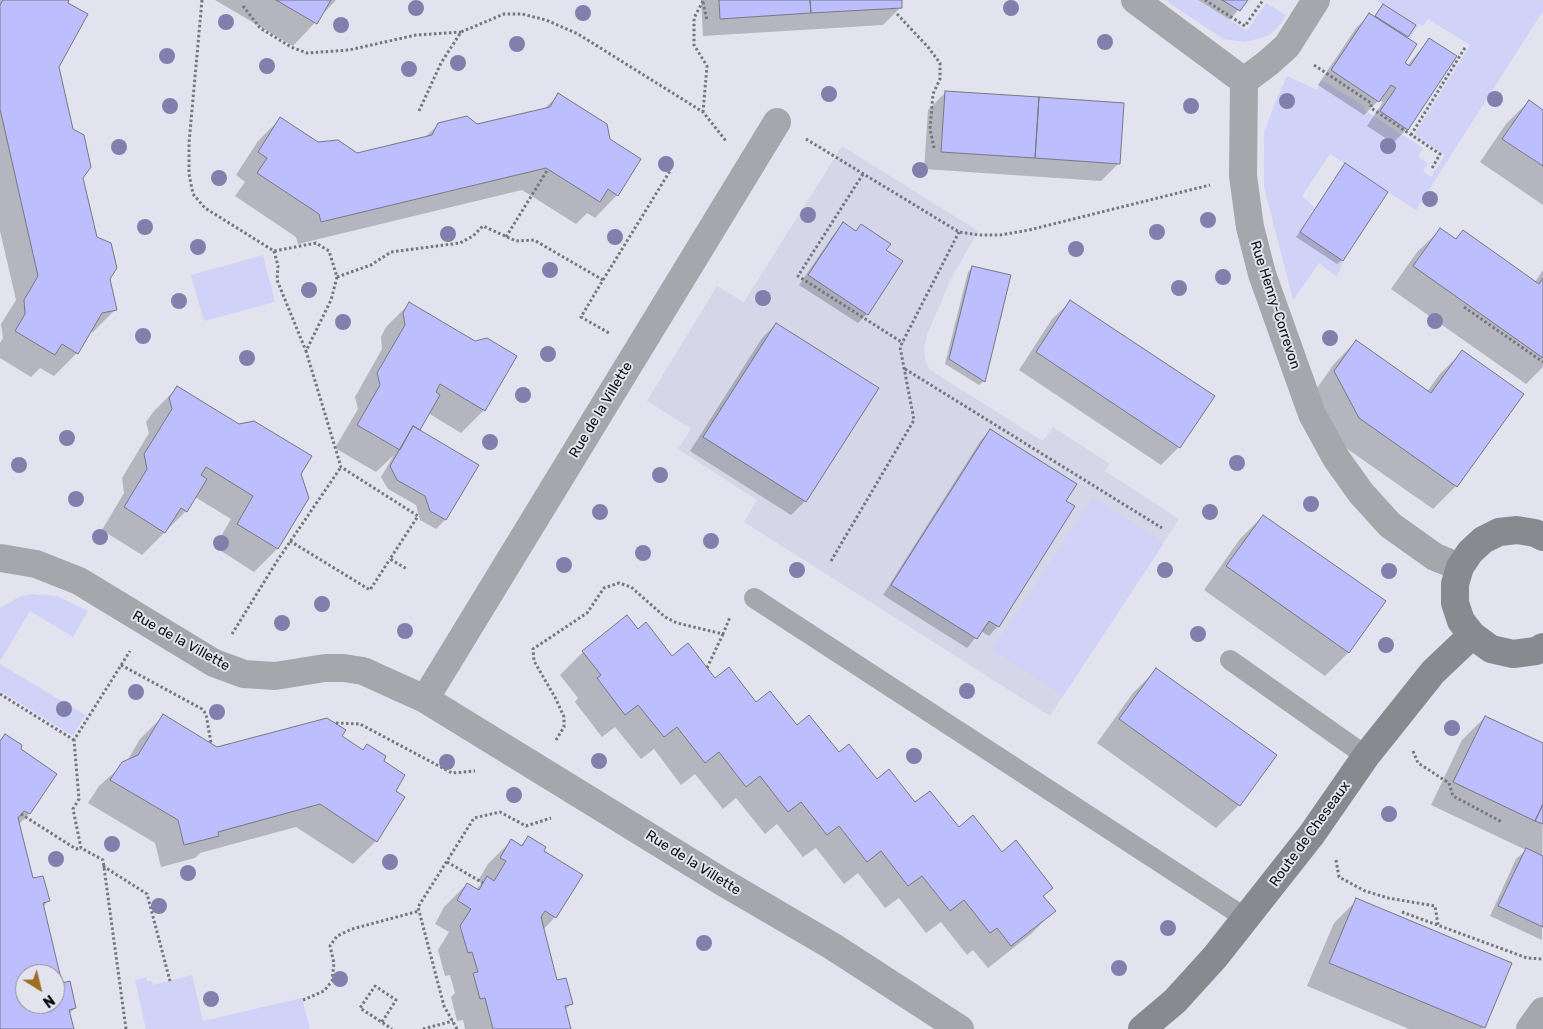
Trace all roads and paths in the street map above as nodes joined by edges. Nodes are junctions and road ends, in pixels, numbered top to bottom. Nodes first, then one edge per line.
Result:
1 (202, 0) edge
2 (703, 0) edge
3 (1135, 0) edge
4 (1205, 0) edge
5 (1263, 0) edge
6 (1316, 0) edge
7 (243, 6) dead end
8 (897, 14) dead end
9 (707, 21) dead end
10 (461, 32) junction
11 (1287, 46) junction
12 (1466, 46) dead end
13 (1244, 81) junction
14 (419, 111) dead end
15 (703, 112) junction
16 (777, 122) joint
17 (1411, 134) junction
18 (934, 148) dead end
19 (548, 169) dead end
20 (748, 170) junction
21 (1431, 170) dead end
22 (670, 171) dead end
23 (863, 174) junction
24 (1243, 176) junction
25 (959, 232) junction
26 (506, 237) junction
27 (274, 252) junction
28 (338, 277) junction
29 (603, 280) junction
30 (1464, 307) dead end
31 (903, 343) junction
32 (637, 350) junction
33 (306, 351) junction
34 (1543, 362) edge
35 (905, 369) junction
36 (341, 467) junction
37 (1162, 528) dead end
38 (1540, 529) edge
39 (290, 541) junction
40 (0, 557) edge
41 (390, 559) junction
42 (831, 561) dead end
43 (1460, 567) junction
44 (408, 570) dead end
45 (754, 598) joint
46 (148, 623) junction
47 (723, 634) junction
48 (1472, 636) junction
49 (229, 639) dead end
50 (1541, 651) edge
51 (1230, 660) dead end
52 (121, 666) junction
53 (707, 668) dead end
54 (0, 694) edge
55 (425, 699) junction
56 (336, 723) dead end
57 (74, 740) junction
58 (211, 743) dead end
59 (1411, 746) dead end
60 (1366, 756) junction
61 (535, 768) junction
62 (481, 771) dead end
63 (580, 793) junction
64 (21, 814) dead end
65 (1502, 822) dead end
66 (81, 848) junction
67 (447, 862) junction
68 (103, 866) junction
69 (1338, 872) dead end
70 (483, 883) dead end
71 (419, 911) junction
72 (1402, 912) dead end
73 (1247, 919) junction
74 (1438, 925) junction
75 (1543, 959) edge
76 (170, 981) dead end
77 (303, 1000) dead end
78 (1543, 1011) edge
79 (453, 1021) junction
80 (382, 1022) junction
81 (126, 1029) edge
82 (392, 1029) edge
83 (423, 1029) edge
84 (457, 1029) edge
85 (960, 1029) edge
86 (1142, 1029) edge
87 (1530, 1029) edge

1 - 27 path
2 - 9 path
2 - 15 path
3 - 13 street
4 - 5 path
6 - 11 street
7 - 10 path
8 - 18 path
10 - 14 path
10 - 15 path
11 - 13 street
11 - 17 path
12 - 17 path
13 - 24 street, Rue Henry-Correvon
15 - 20 path
16 - 20 street, Rue de la Villette
16 - 23 path
17 - 21 path
19 - 26 path
20 - 32 street, Rue de la Villette
22 - 29 path
23 - 25 path
23 - 31 path
24 - 25 path
24 - 43 street, Rue Henry-Correvon
25 - 31 path
26 - 28 path
26 - 29 path
27 - 28 path
27 - 33 path
28 - 33 path
29 - 32 path
30 - 34 path
31 - 35 path
32 - 55 street, Rue de la Villette
33 - 36 path
35 - 37 path
35 - 42 path
36 - 39 path
36 - 41 path
38 - 43 street
39 - 41 path
39 - 49 path
40 - 46 street, Rue de la Villette
41 - 44 path
43 - 48 street
45 - 47 path
45 - 73 lane
46 - 52 path
46 - 55 street, Rue de la Villette
47 - 53 path
47 - 61 path
48 - 50 street
48 - 60 street, Route de Cheseaux
51 - 60 lane
52 - 57 path
52 - 58 path
54 - 57 path
55 - 61 street, Rue de la Villette
56 - 62 path
57 - 66 path
59 - 65 path
60 - 73 street, Route de Cheseaux
61 - 63 street, Rue de la Villette
63 - 67 path
63 - 85 street, Rue de la Villette
64 - 66 path
66 - 68 path
67 - 70 path
67 - 71 path
68 - 76 path
68 - 81 path
69 - 74 path
71 - 77 path
71 - 79 path
72 - 74 path
73 - 86 street, Route de Cheseaux
74 - 75 path
78 - 87 street
79 - 83 path
79 - 84 path
80 - 80 path
80 - 82 path

